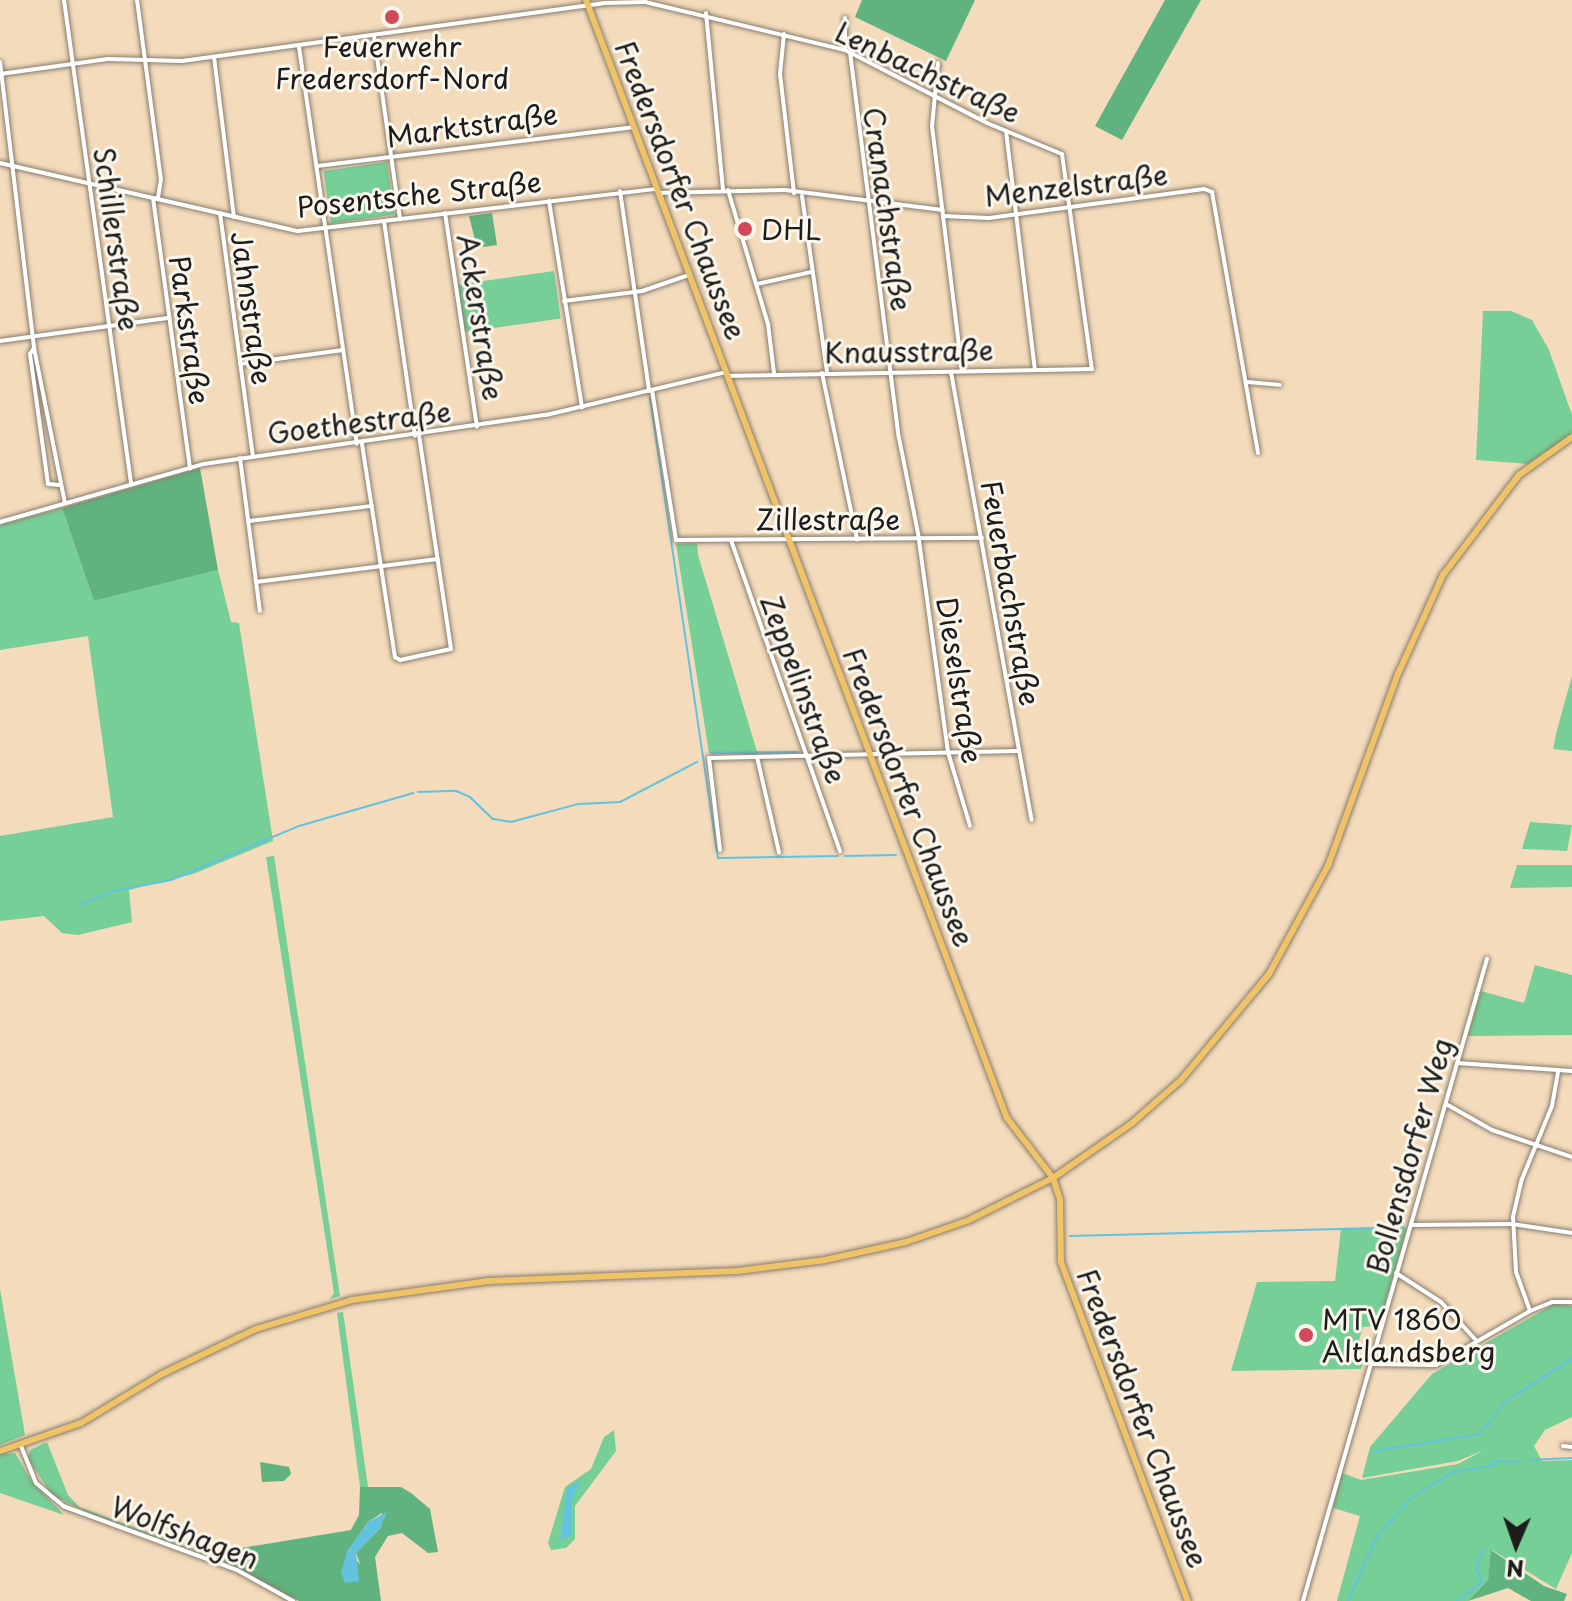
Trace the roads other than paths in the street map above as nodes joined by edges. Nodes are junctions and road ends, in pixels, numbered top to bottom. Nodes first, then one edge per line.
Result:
1 (64, 0) edge
2 (137, 0) edge
3 (587, 4) edge
4 (706, 13) junction
5 (845, 18) dead end
6 (784, 34) junction
7 (374, 36) junction
8 (299, 46) junction
9 (848, 51) junction
10 (214, 57) junction
11 (145, 60) junction
12 (0, 62) edge
13 (938, 63) dead end
14 (72, 64) junction
15 (1, 74) edge
16 (932, 95) junction
17 (633, 127) junction
18 (1006, 131) junction
19 (391, 156) junction
20 (0, 163) edge
21 (12, 165) junction
22 (317, 166) junction
23 (90, 183) junction
24 (726, 190) junction
25 (620, 191) junction
26 (658, 191) junction
27 (794, 193) junction
28 (802, 196) junction
29 (155, 199) junction
30 (549, 201) junction
31 (868, 204) junction
32 (1070, 207) junction
33 (220, 213) junction
34 (445, 213) junction
35 (944, 213) junction
36 (1015, 214) junction
37 (234, 217) junction
38 (400, 219) junction
39 (384, 221) junction
40 (326, 228) junction
41 (811, 272) junction
42 (689, 275) junction
43 (757, 284) junction
44 (635, 291) junction
45 (564, 301) junction
46 (169, 318) junction
47 (109, 327) junction
48 (33, 337) junction
49 (0, 341) edge
50 (34, 348) junction
51 (343, 350) junction
52 (240, 364) junction
53 (1035, 369) junction
54 (962, 370) junction
55 (889, 372) junction
56 (951, 372) junction
57 (774, 373) junction
58 (824, 373) junction
59 (726, 374) junction
60 (1247, 382) junction
61 (1280, 385) dead end
62 (651, 390) junction
63 (582, 407) junction
64 (477, 427) junction
65 (417, 437) junction
66 (1572, 437) edge
67 (360, 444) junction
68 (1258, 453) dead end
69 (253, 456) junction
70 (240, 458) junction
71 (190, 468) junction
72 (131, 484) junction
73 (60, 485) junction
74 (65, 503) junction
75 (372, 506) junction
76 (249, 521) junction
77 (0, 522) edge
78 (918, 538) junction
79 (982, 538) junction
80 (788, 539) junction
81 (857, 539) junction
82 (731, 540) junction
83 (438, 559) junction
84 (381, 568) junction
85 (256, 582) junction
86 (260, 611) dead end
87 (1018, 751) junction
88 (948, 752) junction
89 (869, 755) junction
90 (807, 756) junction
91 (757, 757) junction
92 (1032, 820) dead end
93 (970, 826) dead end
94 (720, 850) dead end
95 (779, 852) dead end
96 (840, 852) dead end
97 (1487, 959) dead end
98 (1457, 1063) junction
99 (1558, 1071) junction
100 (1572, 1071) edge
101 (1445, 1104) junction
102 (1537, 1145) junction
103 (1572, 1157) edge
104 (1053, 1178) junction
105 (1512, 1224) junction
106 (1411, 1225) junction
107 (1572, 1233) edge
108 (1396, 1273) junction
109 (1572, 1302) edge
110 (1530, 1311) junction
111 (1476, 1341) junction
112 (1371, 1364) junction
113 (21, 1446) junction
114 (1563, 1446) dead end
115 (1572, 1447) edge
116 (0, 1451) edge
117 (293, 1601) edge
118 (1188, 1601) edge
119 (1303, 1601) edge

1 - 14 street, Schillerstraße
2 - 11 street, Parkstraße
3 - 4 street, Lenbachstraße
3 - 7 street, Lenbachstraße
3 - 17 main road, Fredersdorfer Chaussee
4 - 6 street, Lenbachstraße
4 - 24 street
5 - 9 street, Cranachstraße
6 - 9 street, Lenbachstraße
6 - 27 street
7 - 8 street, Lenbachstraße
7 - 19 street
8 - 10 street, Lenbachstraße
8 - 22 street
9 - 16 street, Lenbachstraße
9 - 31 street, Cranachstraße
10 - 11 street, Lenbachstraße
10 - 37 street
11 - 14 street, Lenbachstraße
11 - 29 street, Parkstraße
12 - 15 street
13 - 16 street
14 - 15 street, Lenbachstraße
14 - 23 street, Schillerstraße
15 - 21 street
16 - 18 street, Lenbachstraße
16 - 35 street
17 - 19 street, Marktstraße
17 - 26 main road, Fredersdorfer Chaussee
18 - 32 street, Lenbachstraße
18 - 36 street
19 - 22 street, Marktstraße
19 - 38 street
20 - 21 street, Posentsche Straße
21 - 23 street, Posentsche Straße
21 - 48 street
22 - 40 street
23 - 29 street, Posentsche Straße
23 - 47 street, Schillerstraße
24 - 26 street, Menzelstraße
24 - 27 street, Menzelstraße
24 - 43 street
25 - 26 street, Posentsche Straße
25 - 30 street, Posentsche Straße
25 - 44 street
26 - 42 main road, Fredersdorfer Chaussee
27 - 28 street, Menzelstraße
28 - 31 street, Menzelstraße
28 - 41 street
29 - 33 street, Posentsche Straße
29 - 46 street, Parkstraße
30 - 34 street, Posentsche Straße
30 - 45 street
31 - 35 street, Menzelstraße
31 - 55 street, Cranachstraße
32 - 36 street, Menzelstraße
32 - 53 street, Knausstraße
32 - 60 street, Menzelstraße
33 - 37 street, Posentsche Straße
33 - 52 street, Jahnstraße
34 - 38 street, Posentsche Straße
34 - 64 street, Ackerstraße
35 - 36 street, Menzelstraße
35 - 54 street
36 - 53 street
37 - 40 street, Posentsche Straße
38 - 39 street, Posentsche Straße
39 - 40 street, Posentsche Straße
39 - 65 street
40 - 51 street
41 - 43 street
41 - 58 street
42 - 44 street
42 - 59 main road, Fredersdorfer Chaussee
43 - 57 street
44 - 45 street
44 - 62 street
45 - 63 street
46 - 47 street
46 - 71 street, Parkstraße
47 - 48 street
47 - 72 street, Schillerstraße
48 - 49 street
48 - 50 street
50 - 73 street
50 - 73 street
51 - 52 street
51 - 67 street
52 - 69 street, Jahnstraße
53 - 54 street, Knausstraße
54 - 56 street, Knausstraße
55 - 56 street, Knausstraße
55 - 58 street, Knausstraße
55 - 78 street, Cranachstraße
56 - 79 street, Feuerbachstraße
57 - 58 street, Knausstraße
57 - 59 street, Knausstraße
58 - 81 street
59 - 62 street, Goethestraße
59 - 80 main road, Fredersdorfer Chaussee
60 - 61 street
60 - 68 street
62 - 63 street, Goethestraße
62 - 82 street, Zillestraße
63 - 64 street, Goethestraße
64 - 65 street, Goethestraße
65 - 67 street, Goethestraße
65 - 83 street
66 - 104 main road
67 - 69 street, Goethestraße
67 - 75 street
69 - 70 street, Goethestraße
70 - 71 street, Goethestraße
70 - 76 street
71 - 72 street, Goethestraße
72 - 74 street, Goethestraße
73 - 74 street
74 - 77 street, Goethestraße
75 - 76 street
75 - 84 street
76 - 85 street
78 - 79 street, Zillestraße
78 - 81 street, Zillestraße
78 - 88 street, Dieselstraße
79 - 87 street, Feuerbachstraße
80 - 81 street, Zillestraße
80 - 82 street, Zillestraße
80 - 89 main road, Fredersdorfer Chaussee
82 - 90 street, Zeppelinstraße
83 - 84 street
83 - 84 street
84 - 85 street
85 - 86 street
87 - 88 street
87 - 92 street, Feuerbachstraße
88 - 89 street
88 - 93 street, Dieselstraße
89 - 90 street
89 - 104 main road, Fredersdorfer Chaussee
90 - 91 street
90 - 96 street, Zeppelinstraße
91 - 94 street
91 - 95 street
97 - 98 street, Bollensdorfer Weg
98 - 99 street
98 - 101 street, Bollensdorfer Weg
99 - 100 street
99 - 102 street
101 - 102 street
101 - 106 street, Bollensdorfer Weg
102 - 103 street
102 - 105 street
104 - 113 main road
104 - 118 main road, Fredersdorfer Chaussee
105 - 106 street
105 - 107 street
105 - 110 street
106 - 108 street, Bollensdorfer Weg
108 - 111 street
108 - 112 street, Bollensdorfer Weg
109 - 110 street
110 - 111 street
111 - 112 street
112 - 119 street, Bollensdorfer Weg
113 - 116 main road
113 - 117 street, Wolfshagen
114 - 115 street

